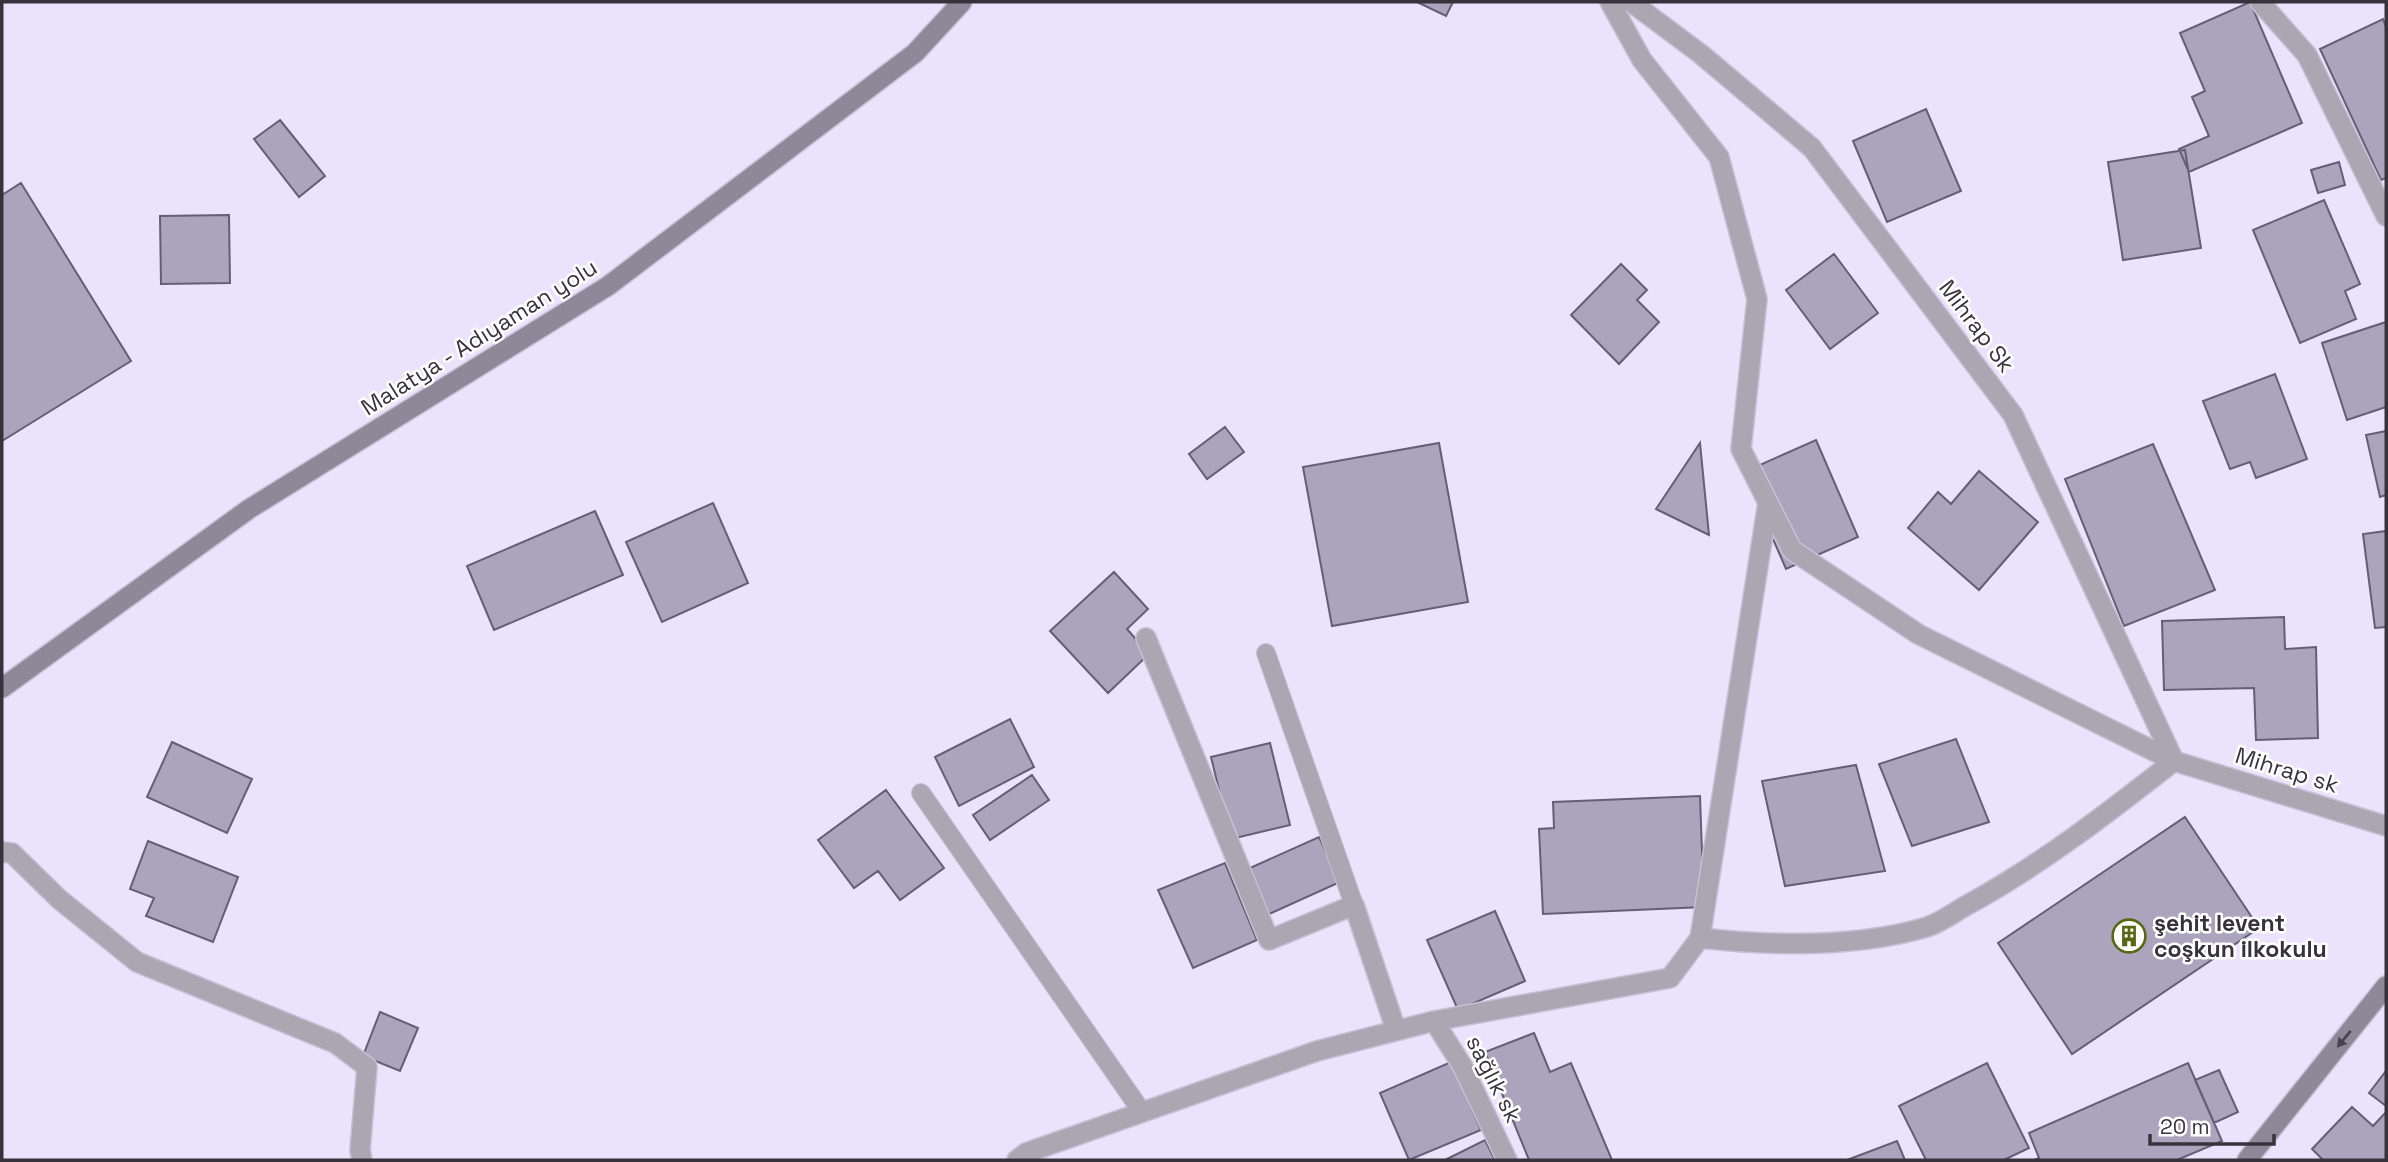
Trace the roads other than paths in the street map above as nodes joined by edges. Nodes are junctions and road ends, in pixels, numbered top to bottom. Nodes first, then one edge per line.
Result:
1 (962, 2) edge
2 (1610, 2) edge
3 (1632, 2) edge
4 (2260, 2) edge
5 (2386, 216) edge
6 (1768, 502) junction
7 (1146, 638) dead end
8 (1266, 653) dead end
9 (2, 688) edge
10 (2174, 761) junction
11 (921, 793) dead end
12 (2386, 826) edge
13 (2, 852) edge
14 (1354, 905) junction
15 (1700, 938) junction
16 (2386, 986) edge
17 (1434, 1021) junction
18 (1396, 1030) junction
19 (1142, 1112) junction
20 (362, 1160) edge
21 (1017, 1160) edge
22 (1507, 1160) edge
23 (2247, 1160) edge

1 - 9 main road, Malatya - Adıyaman yolu
2 - 6 street, Mihrap sk
3 - 10 street, Mihrap Sk
4 - 5 street
6 - 10 street, Mihrap sk
6 - 15 street
7 - 14 street
8 - 14 lane
10 - 12 street, Mihrap sk
10 - 15 street
11 - 19 lane
13 - 20 street
14 - 18 street
15 - 17 street
16 -> 23 main road
17 - 18 street
17 - 22 street, sağlık sk
18 - 19 street
19 - 21 street

